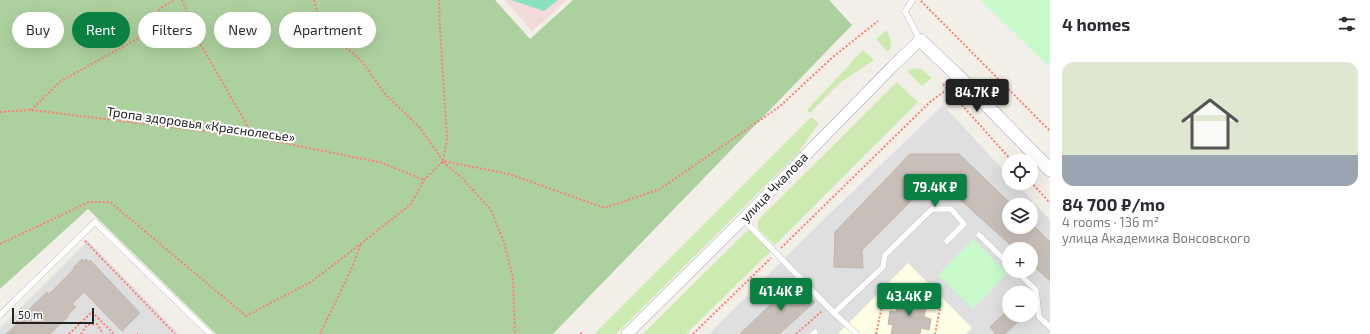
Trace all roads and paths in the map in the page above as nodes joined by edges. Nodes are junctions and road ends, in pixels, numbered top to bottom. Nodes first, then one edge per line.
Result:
1 (175, 0) edge
2 (182, 0) edge
3 (314, 0) edge
4 (439, 0) edge
5 (913, 0) edge
6 (920, 0) edge
7 (878, 21) dead end
8 (920, 40) junction
9 (943, 84) dead end
10 (948, 89) junction
11 (31, 110) junction
12 (0, 112) edge
13 (1050, 131) edge
14 (254, 137) junction
15 (1006, 154) edge
16 (443, 161) junction
17 (1050, 170) edge
18 (424, 180) junction
19 (1038, 190) edge
20 (1050, 203) edge
21 (744, 219) junction
22 (979, 235) dead end
23 (84, 240) dead end
24 (947, 241) dead end
25 (362, 243) junction
26 (0, 244) edge
27 (777, 252) junction
28 (1002, 257) edge
29 (1023, 278) edge
30 (825, 307) dead end
31 (834, 313) junction
32 (0, 315) edge
33 (1050, 327) edge
34 (69, 334) edge
35 (81, 334) edge
36 (103, 334) edge
37 (113, 334) edge
38 (175, 334) edge
39 (210, 334) edge
40 (320, 334) edge
41 (515, 334) edge
42 (627, 334) edge
43 (693, 334) edge
44 (796, 334) edge
45 (857, 334) edge
46 (876, 334) edge
47 (935, 334) edge

1 - 11 path
2 - 14 path
3 - 16 path
4 - 16 path
5 - 8 lane
6 - 13 path
7 - 16 path
8 - 17 street
8 - 21 street, улица Чкалова
9 - 10 path
10 - 15 path
10 - 27 path
11 - 12 path, Тропа здоровья «Краснолесье»
11 - 14 path, Тропа здоровья «Краснолесье»
14 - 18 path, Тропа здоровья «Краснолесье»
16 - 18 path
16 - 41 path
18 - 25 path
19 - 20 path
21 - 27 lane
21 - 42 street, улица Чкалова
22 - 28 lane
23 - 38 path
24 - 31 lane
25 - 26 path
25 - 40 path
27 - 31 lane
27 - 43 path
29 - 33 lane
30 - 44 path
31 - 45 lane
32 - 39 lane
34 - 37 path
35 - 36 path
46 - 47 path

